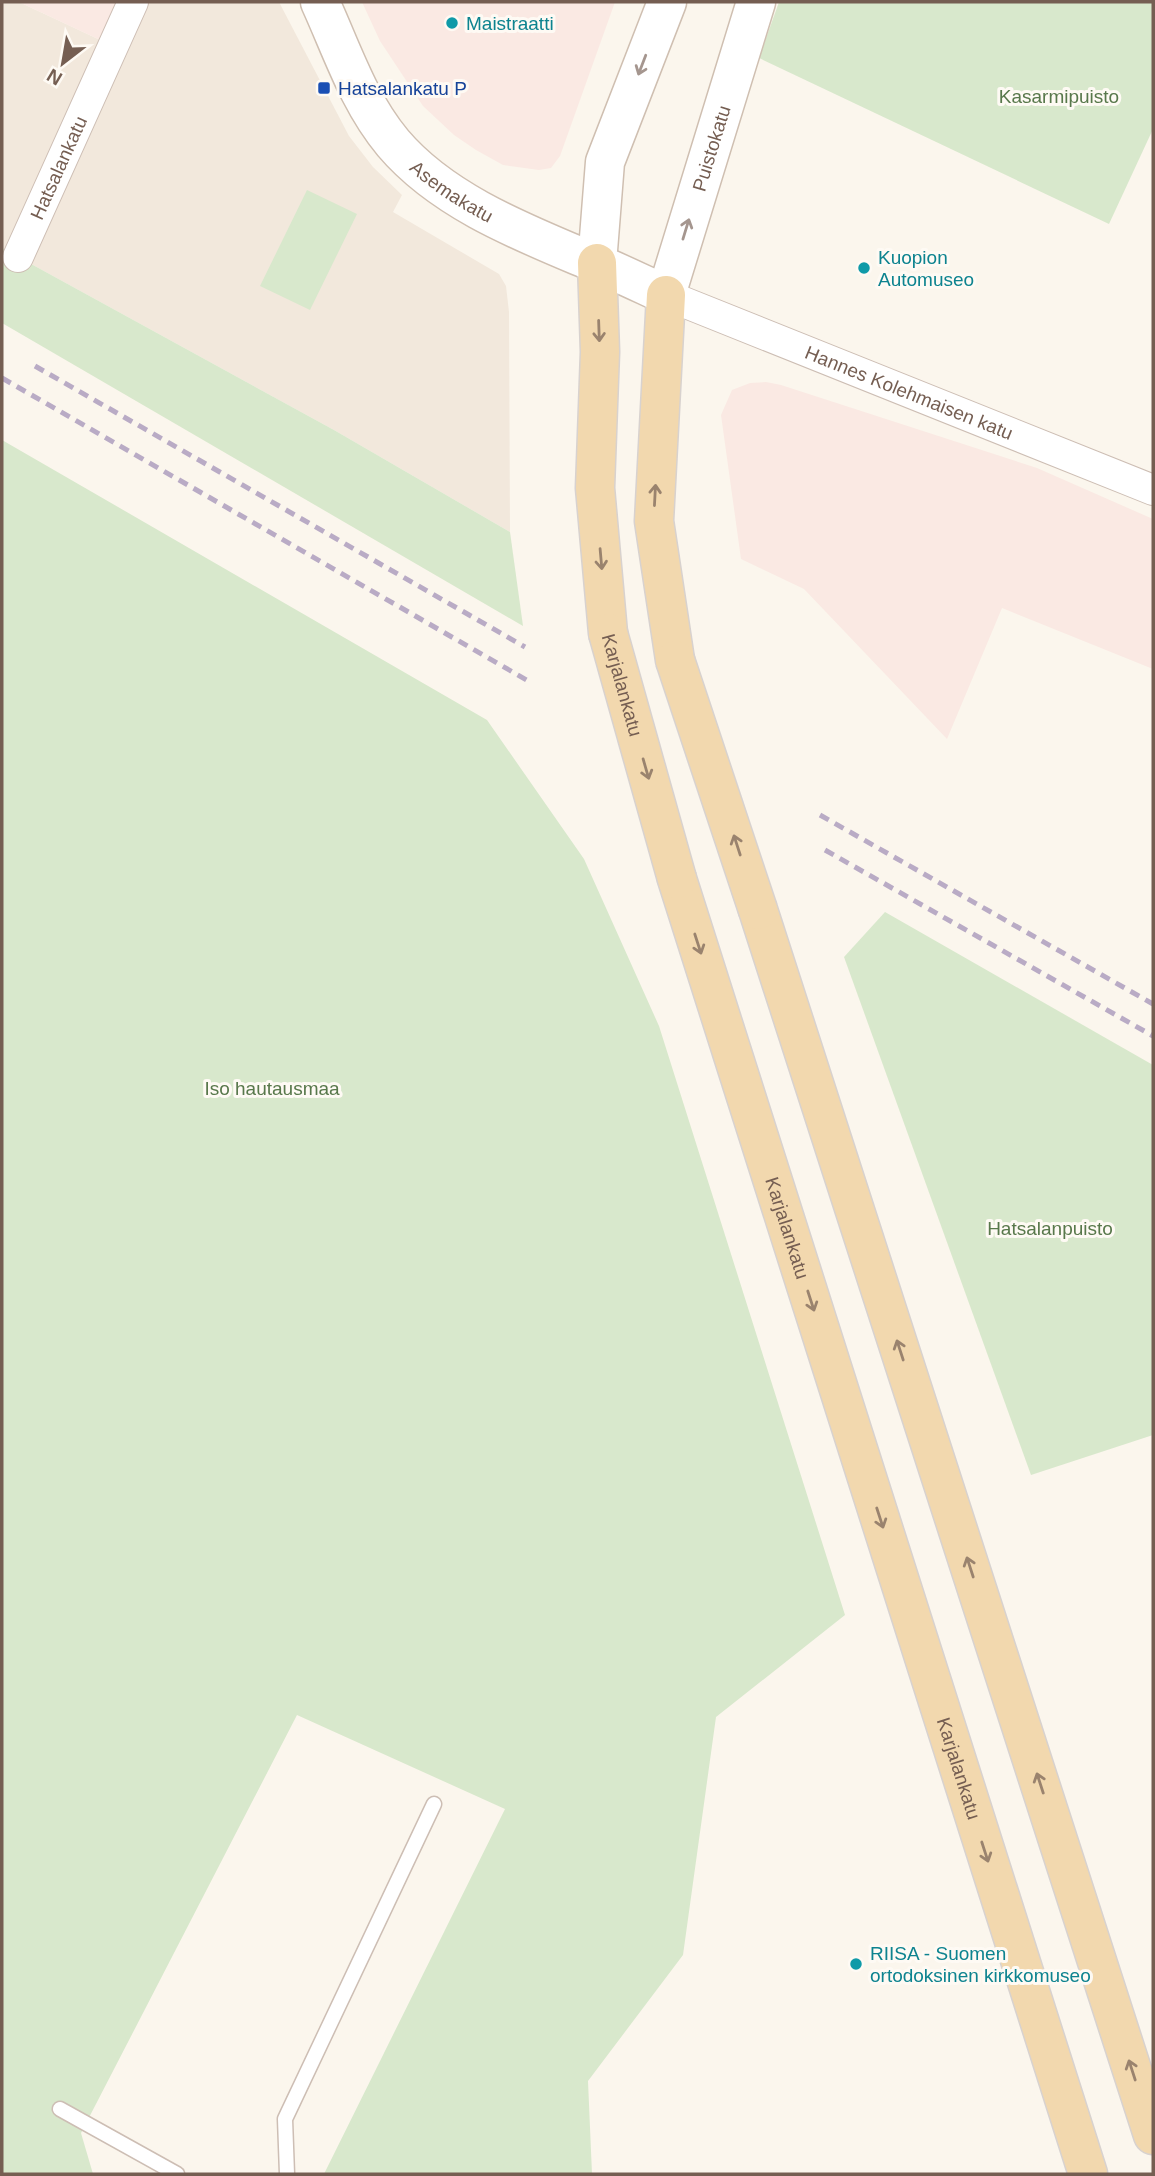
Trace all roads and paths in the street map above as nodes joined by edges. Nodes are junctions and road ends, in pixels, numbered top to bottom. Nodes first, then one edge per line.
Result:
1 (133, 2) edge
2 (320, 2) edge
3 (667, 2) edge
4 (756, 2) edge
5 (18, 257) dead end
6 (597, 263) junction
7 (666, 295) junction
8 (1153, 490) edge
9 (434, 1804) dead end
10 (60, 2109) dead end
11 (1153, 2135) edge
12 (177, 2174) edge
13 (287, 2174) edge
14 (1088, 2174) edge

1 - 5 street, Hatsalankatu
2 - 6 main road, Asemakatu
3 -> 6 main road
7 -> 4 main road, Puistokatu
6 - 7 main road, Asemakatu
6 -> 14 main road, Karjalankatu, bridge
7 - 8 street, Hannes Kolehmaisen katu
11 -> 7 main road, bridge
9 - 13 lane
10 - 12 lane

